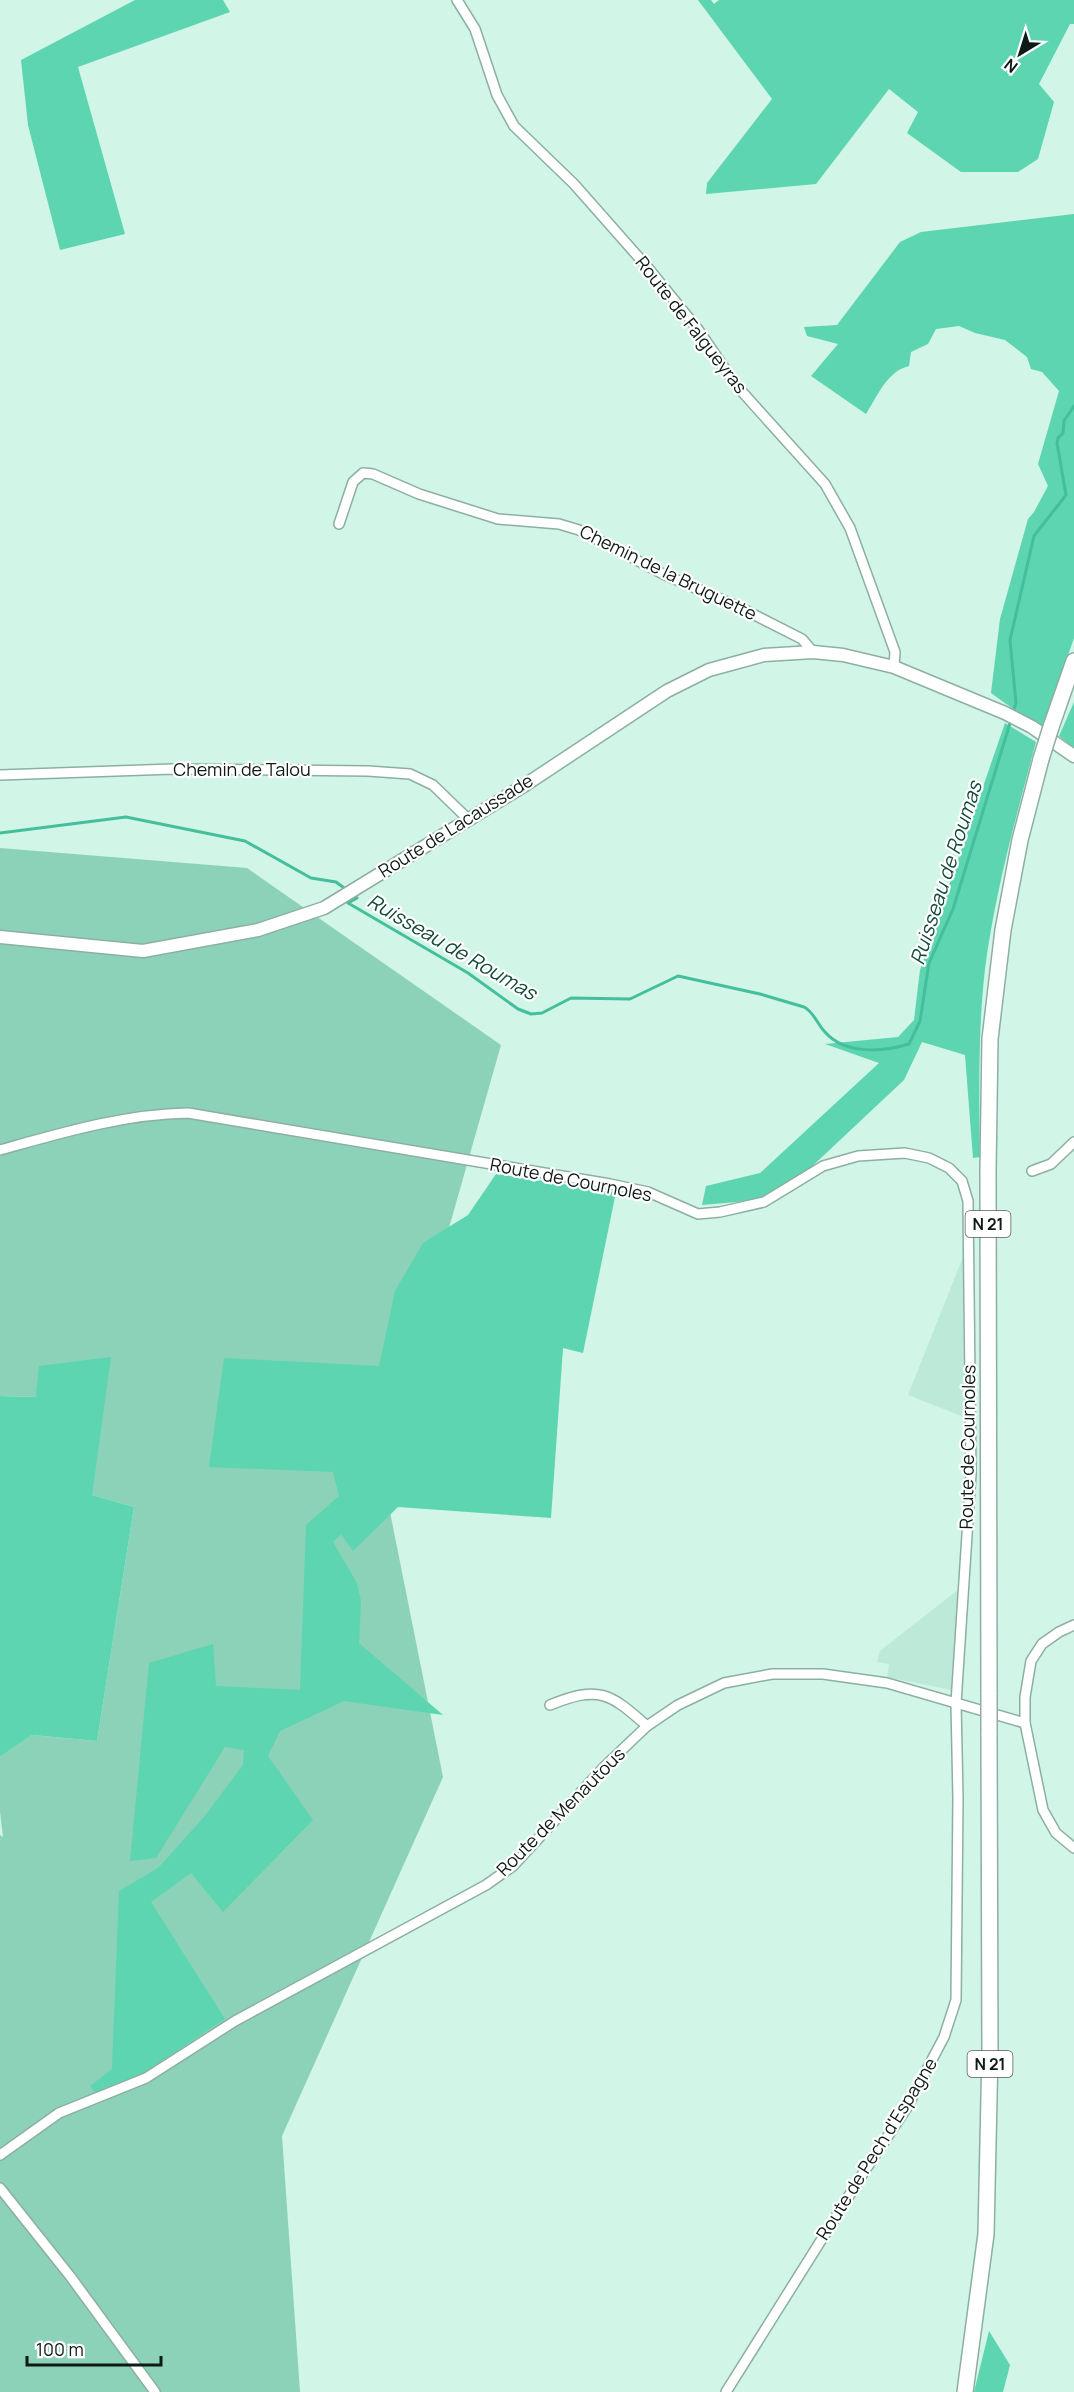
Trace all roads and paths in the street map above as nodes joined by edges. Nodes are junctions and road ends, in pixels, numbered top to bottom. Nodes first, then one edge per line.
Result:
1 (457, 0) edge
2 (339, 524) dead end
3 (813, 652) junction
4 (1074, 661) edge
5 (894, 667) junction
6 (1074, 756) edge
7 (0, 776) edge
8 (468, 819) junction
9 (0, 937) edge
10 (1074, 1142) edge
11 (0, 1150) edge
12 (1032, 1171) dead end
13 (1074, 1625) edge
14 (956, 1703) junction
15 (550, 1705) dead end
16 (1025, 1723) junction
17 (647, 1726) junction
18 (1074, 1848) edge
19 (0, 2155) edge
20 (0, 2188) edge
21 (155, 2392) edge
22 (726, 2392) edge
23 (965, 2392) edge

1 - 5 street, Route de Falgueyras
2 - 3 street, Chemin de la Bruguette
3 - 5 street, Route de Lacaussade
3 - 8 street, Route de Lacaussade
4 - 23 main road, N 21, bridge
5 - 6 street, Route de Lacaussade
7 - 8 street, Chemin de Talou
8 - 9 street, Route de Lacaussade
10 - 12 street
11 - 14 street, Route de Cournoles
13 - 16 street
14 - 16 street, Route de Menautous
14 - 17 street, Route de Menautous
14 - 22 street, Route de Pech d'Espagne
15 - 17 street
16 - 18 street
17 - 19 street, Route de Menautous
20 - 21 street

